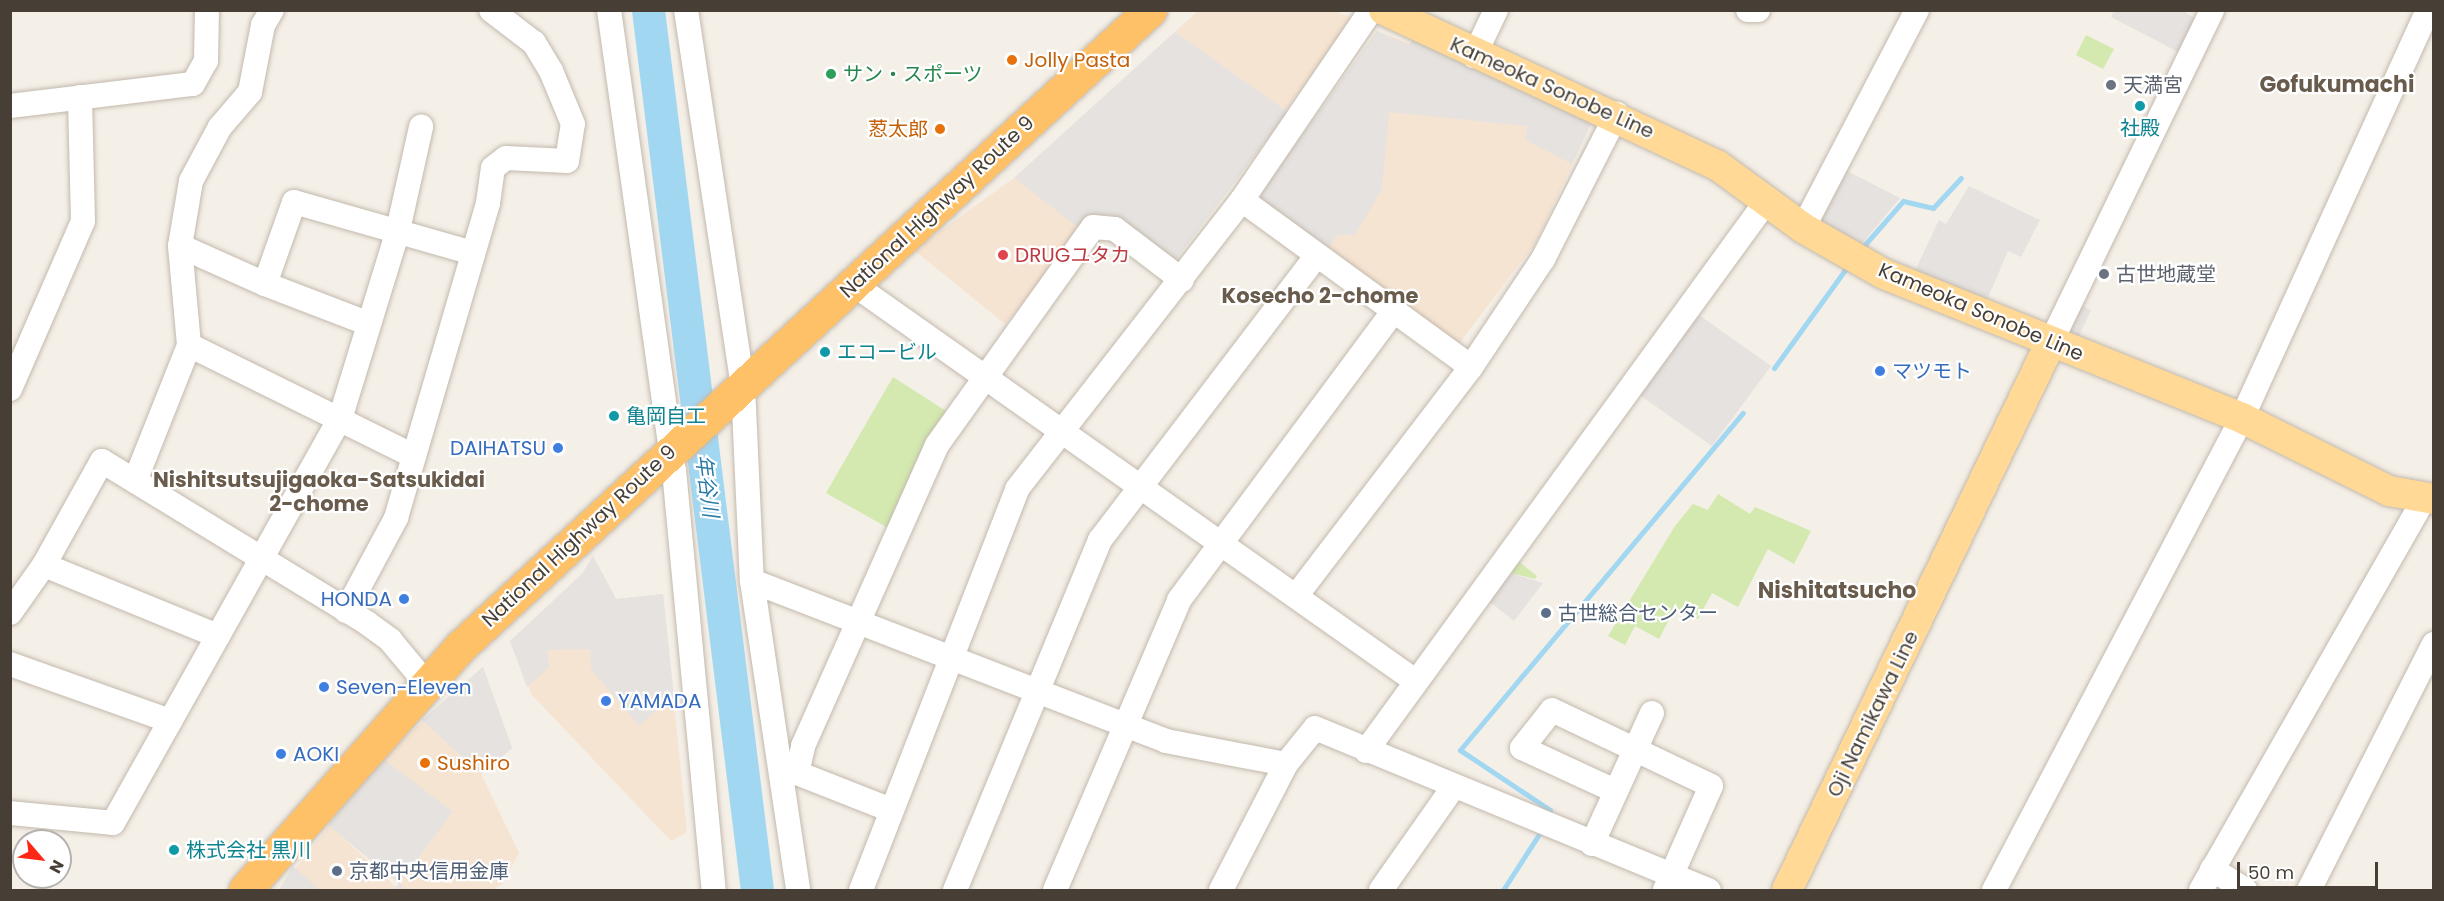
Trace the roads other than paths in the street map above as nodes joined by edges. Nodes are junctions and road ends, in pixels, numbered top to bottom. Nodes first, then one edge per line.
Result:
1 (207, 10) edge
2 (272, 10) edge
3 (491, 10) edge
4 (609, 10) edge
5 (686, 10) edge
6 (1371, 10) edge
7 (1384, 10) edge
8 (1496, 10) edge
9 (1748, 10) edge
10 (1758, 10) edge
11 (1917, 10) edge
12 (2212, 10) edge
13 (2428, 10) edge
14 (1146, 12) edge
15 (1474, 56) junction
16 (80, 98) junction
17 (10, 106) edge
18 (1617, 114) junction
19 (421, 127) dead end
20 (1768, 199) junction
21 (1242, 200) junction
22 (1803, 228) junction
23 (398, 230) junction
24 (180, 246) junction
25 (473, 253) junction
26 (1317, 255) junction
27 (1182, 280) junction
28 (265, 284) junction
29 (853, 284) junction
30 (1395, 311) junction
31 (369, 324) junction
32 (2051, 342) junction
33 (189, 345) junction
34 (1471, 367) junction
35 (983, 378) junction
36 (10, 389) edge
37 (738, 390) junction
38 (2242, 418) junction
39 (339, 419) junction
40 (1059, 432) junction
41 (673, 448) junction
42 (414, 456) junction
43 (135, 482) junction
44 (1137, 487) junction
45 (2431, 491) edge
46 (1219, 543) junction
47 (261, 559) junction
48 (44, 565) junction
49 (752, 581) junction
50 (1296, 596) junction
51 (346, 611) junction
52 (10, 613) edge
53 (859, 619) junction
54 (218, 636) junction
55 (2433, 644) edge
56 (950, 653) junction
57 (10, 664) edge
58 (1414, 680) junction
59 (426, 683) junction
60 (1039, 688) junction
61 (1652, 713) dead end
62 (170, 721) junction
63 (1126, 726) junction
64 (1366, 751) junction
65 (1635, 751) junction
66 (1286, 764) junction
67 (1452, 789) junction
68 (1615, 791) junction
69 (891, 810) junction
70 (10, 813) edge
71 (1592, 844) junction
72 (2212, 869) junction
73 (1668, 882) edge
74 (245, 891) edge
75 (714, 891) edge
76 (798, 891) edge
77 (861, 891) edge
78 (955, 891) edge
79 (1055, 891) edge
80 (1221, 891) edge
81 (1381, 891) edge
82 (1709, 891) edge
83 (1787, 891) edge
84 (1994, 891) edge
85 (2201, 891) edge
86 (2245, 891) edge
87 (2309, 891) edge

1 - 16 street
2 - 24 street
3 - 25 street
4 - 41 street
5 - 37 street
6 - 21 street
7 - 15 main road, Kameoka Sonobe Line
8 - 15 street
9 - 10 street
11 - 22 street
12 - 32 street
13 - 38 street
14 - 29 highway, National Highway Route 9
15 - 18 main road, Kameoka Sonobe Line
16 - 17 street
16 - 36 street
18 - 20 main road, Kameoka Sonobe Line
18 - 34 street
19 - 23 street
20 - 22 main road, Kameoka Sonobe Line
20 - 58 street
21 - 26 street
21 - 27 street
22 - 32 main road, Kameoka Sonobe Line
23 - 25 street
23 - 28 street
23 - 31 street
24 - 28 street
24 - 33 street
25 - 42 street
26 - 30 street
26 - 44 street
27 - 35 street
27 - 40 street
28 - 31 street
29 - 35 street
29 - 37 highway, National Highway Route 9
30 - 34 street
30 - 46 street
31 - 39 street
32 - 38 main road, Kameoka Sonobe Line
32 - 83 main road, Oji Namikawa Line
33 - 39 street
33 - 43 street
34 - 50 street
35 - 40 street
35 - 53 street
37 - 41 highway, National Highway Route 9
37 - 49 street
38 - 45 main road, Kameoka Sonobe Line
38 - 84 street
39 - 42 street
39 - 47 street
40 - 44 street
40 - 56 street
41 - 59 highway, National Highway Route 9
41 - 75 street
42 - 51 street
43 - 47 street
43 - 48 street
44 - 46 street
44 - 60 street
45 - 72 street
46 - 50 street
46 - 63 street
47 - 51 street
47 - 54 street
48 - 52 street
48 - 54 street
49 - 53 street
49 - 76 street
50 - 58 street
51 - 59 street
53 - 56 street
53 - 69 street
54 - 62 street
55 - 87 street
56 - 60 street
56 - 69 street
57 - 62 street
58 - 64 street
59 - 74 highway, National Highway Route 9
60 - 63 street
60 - 78 street
61 - 65 street
62 - 70 street
63 - 66 street
63 - 79 street
64 - 66 street
64 - 67 street
65 - 68 street
65 - 68 street
65 - 73 street
66 - 80 street
67 - 71 street
67 - 81 street
68 - 71 street
69 - 77 street
71 - 73 street
72 - 85 street
72 - 86 street
73 - 82 street

